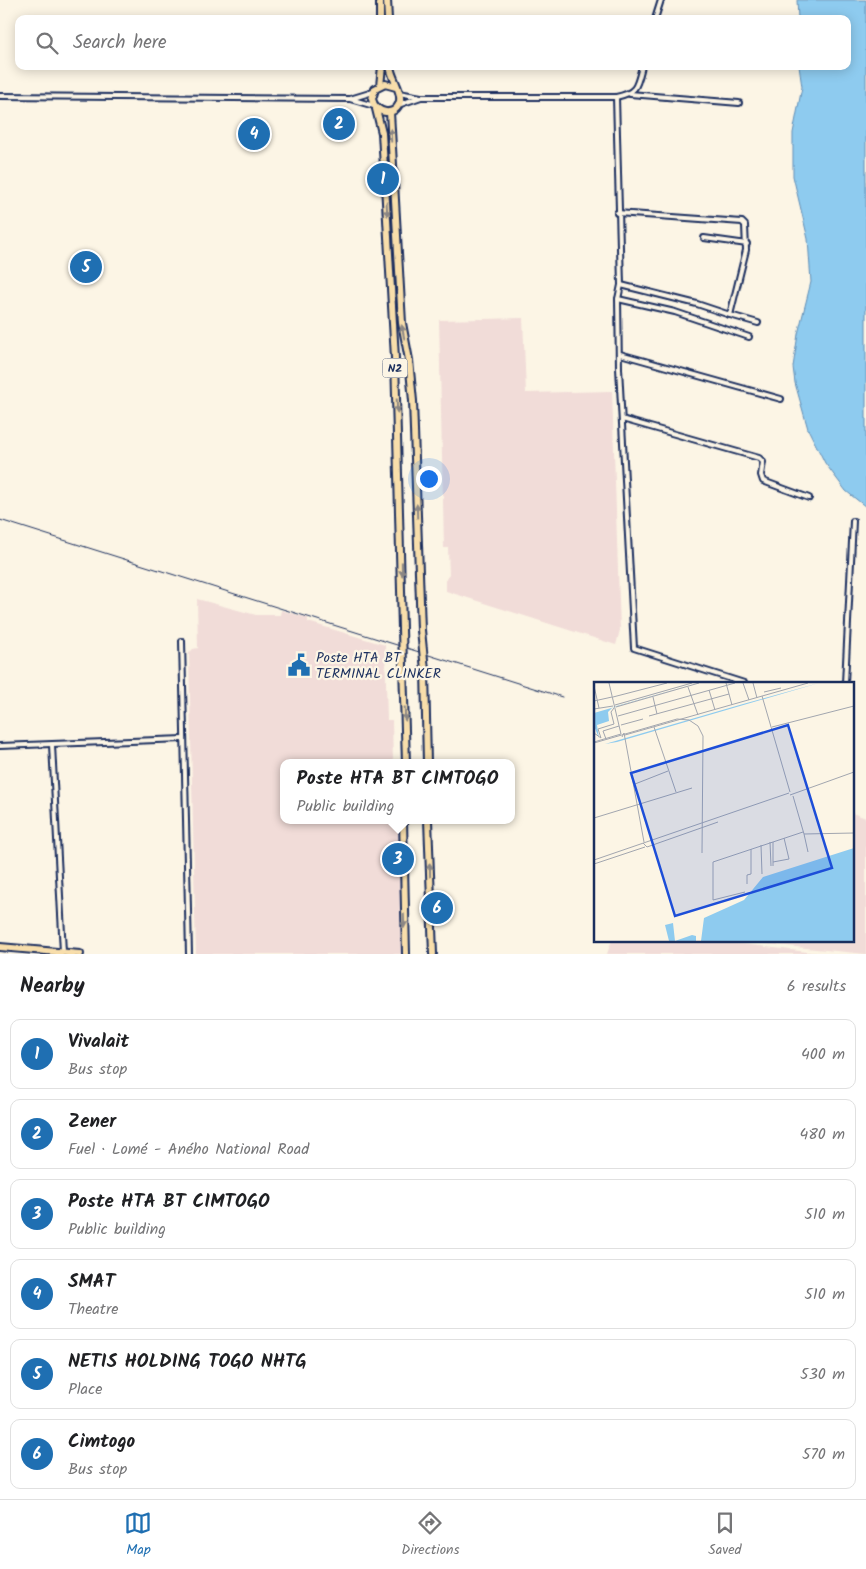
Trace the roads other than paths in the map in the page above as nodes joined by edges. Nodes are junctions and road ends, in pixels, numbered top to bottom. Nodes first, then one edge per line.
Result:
1 (380, 0) edge
2 (387, 0) edge
3 (661, 0) edge
4 (380, 15) edge
5 (388, 15) edge
6 (657, 15) edge
7 (382, 70) edge
8 (391, 70) edge
9 (641, 70) edge
10 (380, 86) junction
11 (397, 90) junction
12 (374, 92) junction
13 (630, 94) junction
14 (0, 96) edge
15 (421, 97) junction
16 (616, 97) junction
17 (350, 99) junction
18 (739, 103) dead end
19 (398, 105) junction
20 (375, 107) junction
21 (390, 112) junction
22 (617, 213) junction
23 (704, 238) dead end
24 (747, 244) junction
25 (620, 285) junction
26 (618, 299) junction
27 (730, 315) junction
28 (758, 324) dead end
29 (749, 337) dead end
30 (620, 354) junction
31 (781, 398) dead end
32 (622, 419) junction
33 (809, 498) dead end
34 (853, 521) dead end
35 (182, 641) dead end
36 (741, 682) edge
37 (845, 682) edge
38 (183, 739) junction
39 (52, 745) junction
40 (0, 746) edge
41 (406, 759) edge
42 (427, 759) edge
43 (403, 824) edge
44 (428, 824) edge
45 (0, 947) edge
46 (63, 952) junction
47 (80, 954) edge
48 (189, 954) edge
49 (406, 954) edge
50 (433, 954) edge

1 - 4 main road
2 - 5 main road
3 - 6 street
7 - 10 main road
8 - 11 main road
9 - 13 street
10 - 11 main road
10 - 12 main road
11 - 15 street
11 - 19 main road
12 - 17 street
12 - 20 main road
13 - 16 street
13 - 18 street
14 - 17 street
15 - 16 street
15 - 19 street
16 - 22 street
17 - 20 street
19 - 21 main road
20 - 21 main road
20 -> 41 main road, N2, bridge
42 -> 21 main road, N2, bridge
22 - 24 street
22 - 25 street
23 - 24 street
24 - 27 street
25 - 26 street
25 - 27 street
26 - 29 street
26 - 30 street
27 - 28 street
30 - 31 street
30 - 32 street
32 - 33 street
32 - 36 street
34 - 37 street
35 - 38 street
38 - 39 street
38 - 48 street
39 - 40 street
39 - 46 street
43 -> 49 main road
50 -> 44 main road
45 - 46 main road
46 - 47 main road

